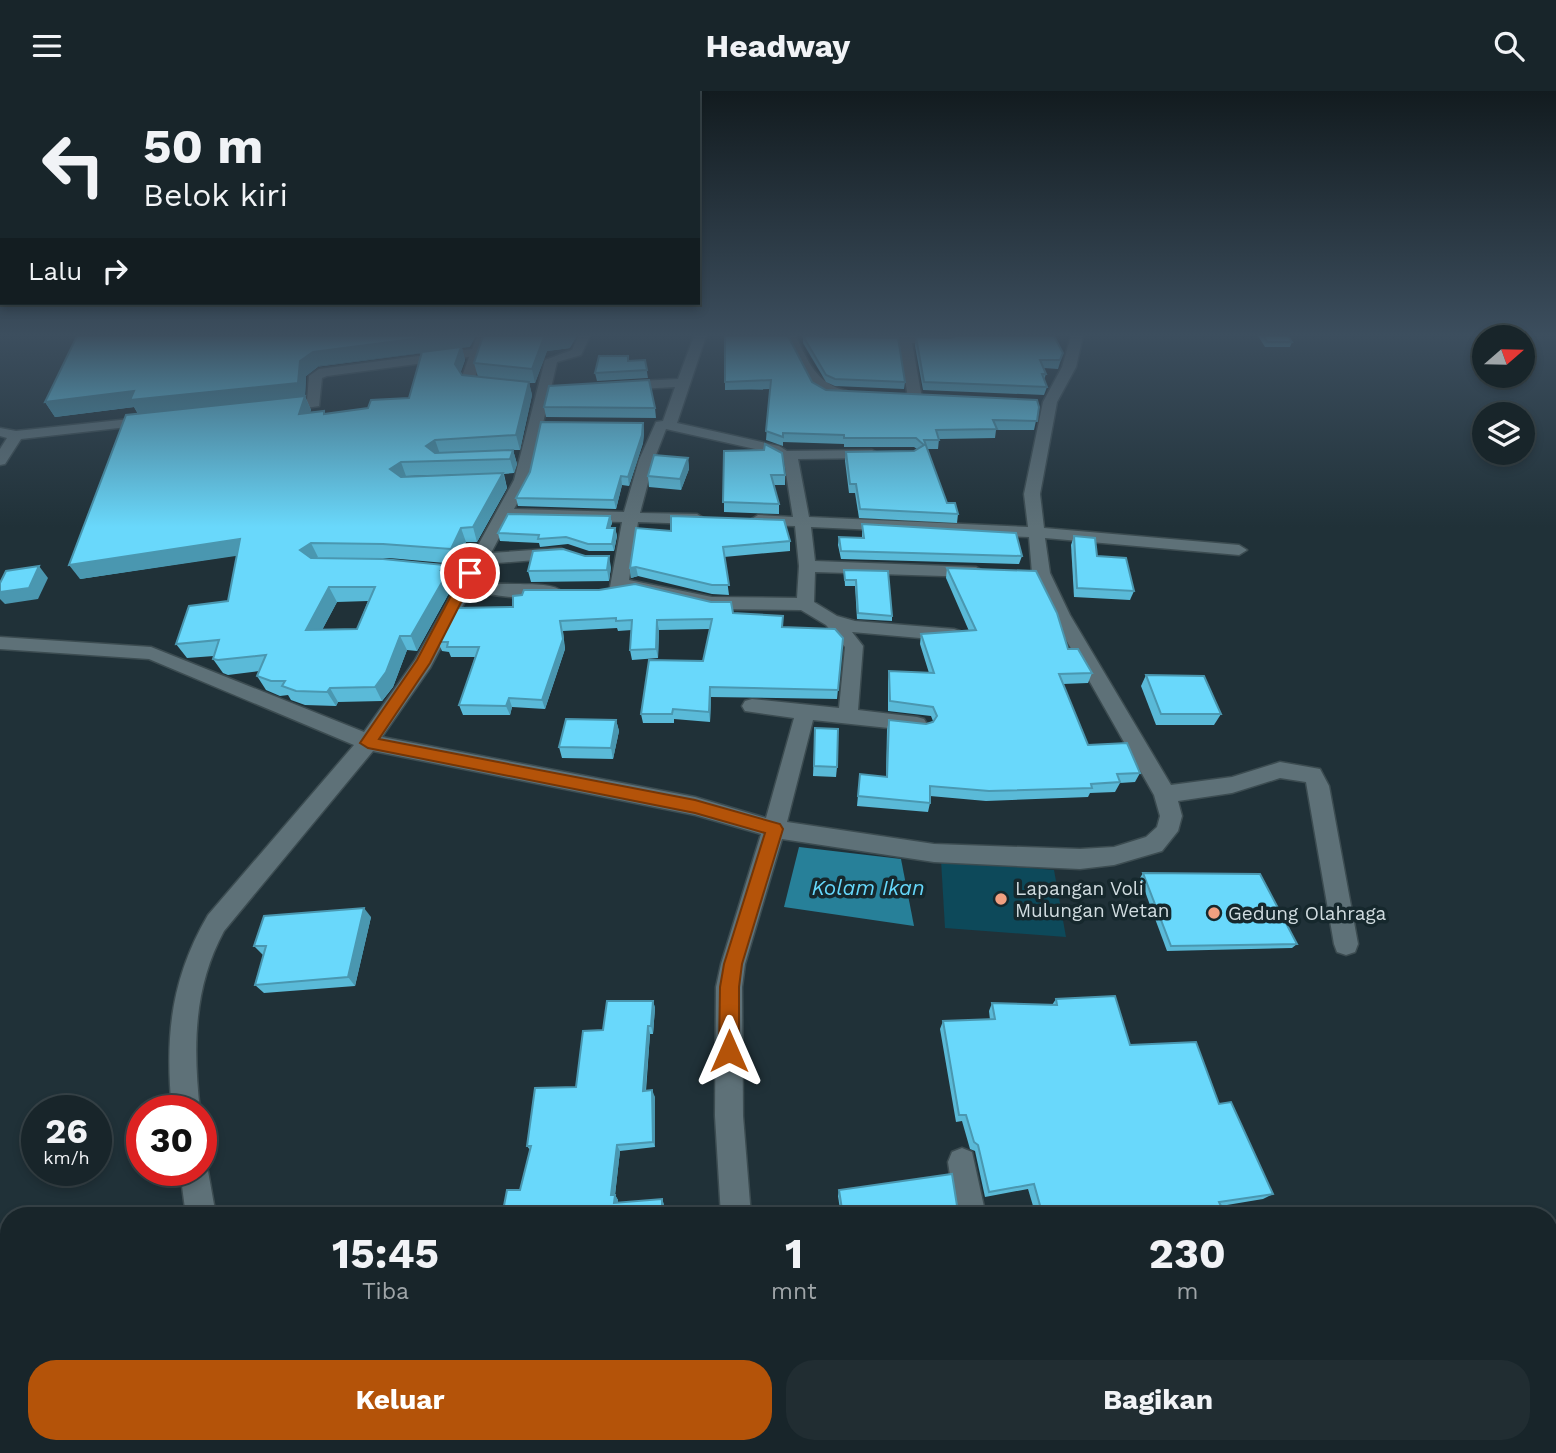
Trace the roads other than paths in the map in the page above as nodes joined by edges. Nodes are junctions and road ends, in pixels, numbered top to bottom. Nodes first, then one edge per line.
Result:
1 (314, 400) edge
2 (542, 400) edge
3 (675, 400) edge
4 (1045, 400) edge
5 (272, 409) edge
6 (164, 420) edge
7 (659, 425) junction
8 (0, 432) edge
9 (16, 435) junction
10 (888, 454) edge
11 (787, 455) junction
12 (0, 461) edge
13 (503, 514) junction
14 (633, 516) junction
15 (716, 519) edge
16 (743, 520) edge
17 (802, 521) junction
18 (1035, 532) junction
19 (1239, 550) dead end
20 (577, 554) edge
21 (475, 566) junction
22 (807, 566) junction
23 (403, 567) edge
24 (991, 572) edge
25 (575, 591) edge
26 (805, 604) junction
27 (831, 621) junction
28 (954, 635) edge
29 (0, 643) edge
30 (752, 706) dead end
31 (805, 712) junction
32 (848, 716) junction
33 (923, 724) edge
34 (368, 743) junction
35 (1165, 794) junction
36 (774, 829) junction
37 (1346, 944) dead end
38 (184, 1095) edge
39 (962, 1162) dead end
40 (196, 1186) edge
41 (200, 1207) edge
42 (735, 1207) edge
43 (970, 1207) edge

1 - 5 street
2 - 13 street
3 - 7 street
4 - 18 street
6 - 9 street
7 - 11 street
7 - 14 street
8 - 9 street
9 - 12 street
10 - 11 street
11 - 17 street
13 - 14 street
13 - 21 street
14 - 15 street
14 - 26 street
16 - 17 street
17 - 18 street
17 - 22 street
18 - 19 street
18 - 35 street
20 - 21 street
21 - 23 street
21 - 25 street
21 - 34 street
22 - 24 street
22 - 26 street
26 - 27 street
27 - 28 street
27 - 32 street
29 - 34 street
30 - 31 street
31 - 32 street
31 - 36 street
32 - 33 street
34 - 36 street
34 - 38 street
35 - 36 street
35 - 37 street
36 - 42 street
39 - 43 street
40 - 41 street

